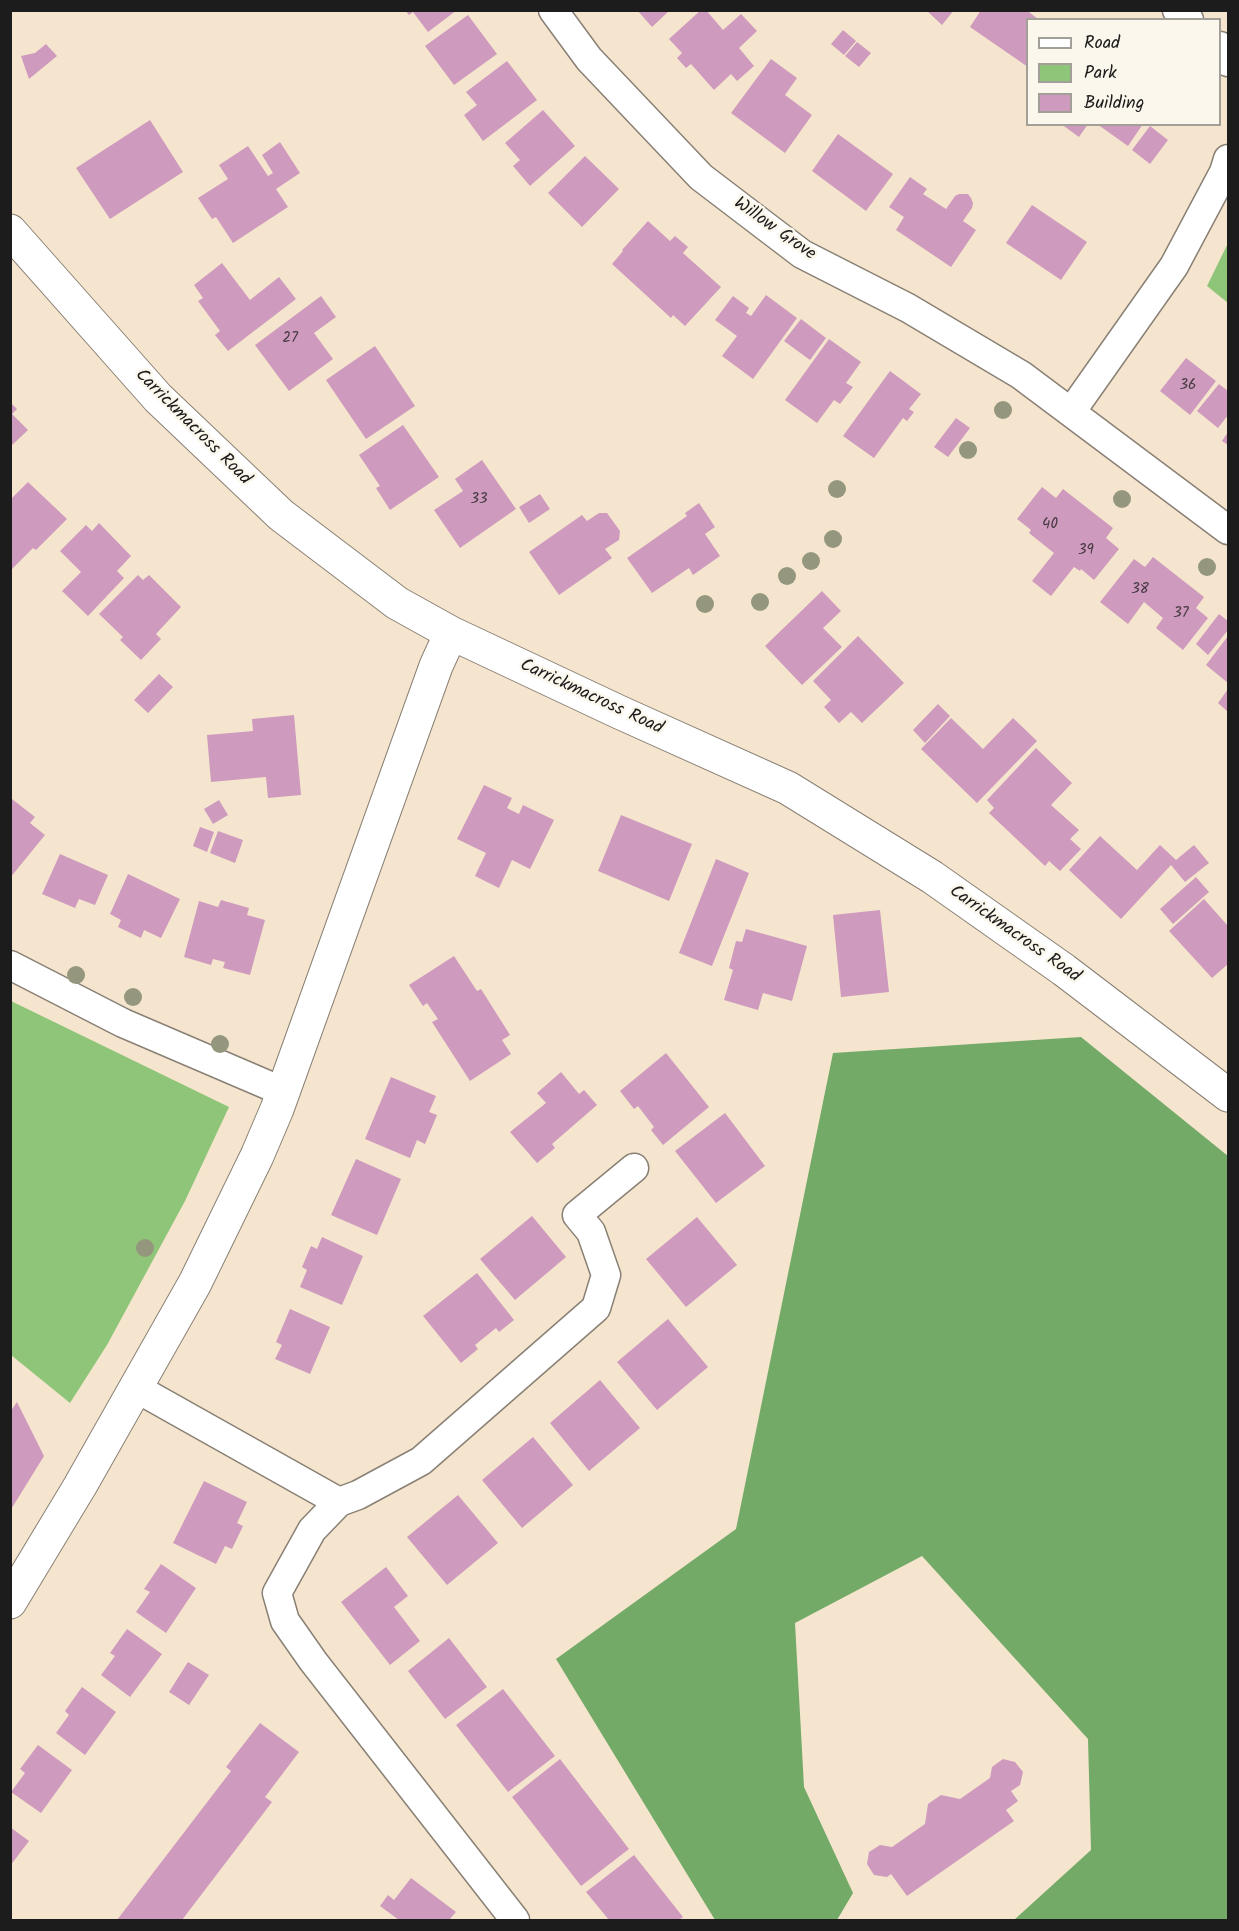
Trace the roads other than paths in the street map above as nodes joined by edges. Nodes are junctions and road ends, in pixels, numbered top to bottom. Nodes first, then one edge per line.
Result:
1 (553, 10) edge
2 (1221, 48) edge
3 (1228, 62) edge
4 (1228, 159) edge
5 (10, 231) edge
6 (1071, 412) junction
7 (1228, 530) edge
8 (451, 633) junction
9 (10, 965) edge
10 (284, 1092) junction
11 (1228, 1095) edge
12 (634, 1168) dead end
13 (136, 1388) junction
14 (339, 1503) junction
15 (10, 1602) edge
16 (515, 1920) edge

1 - 6 street, Willow Grove
2 - 3 street
4 - 6 street
5 - 8 main road, Carrickmacross Road
6 - 7 street, Willow Grove
8 - 10 main road
8 - 11 main road, Carrickmacross Road
9 - 10 street
10 - 13 main road
12 - 14 street
13 - 14 street
13 - 15 main road
14 - 16 street

